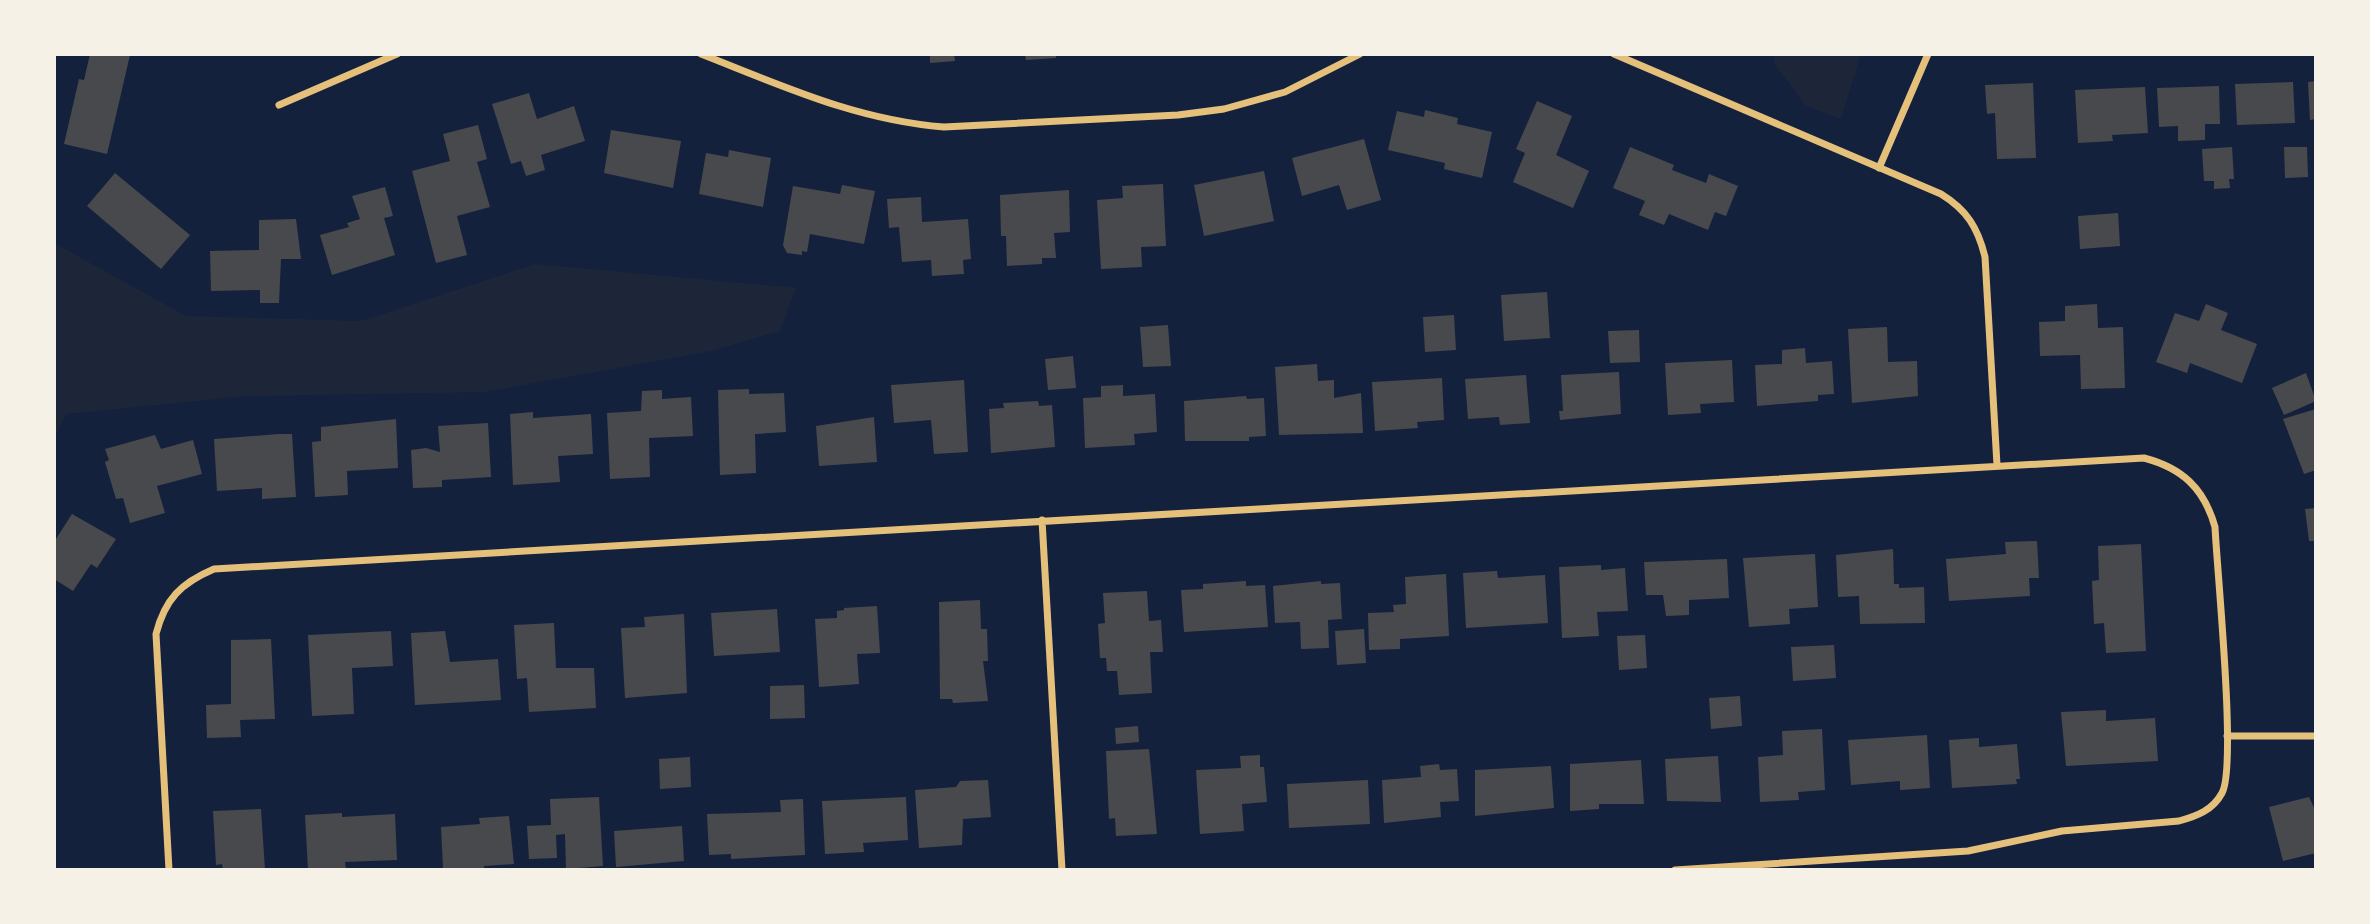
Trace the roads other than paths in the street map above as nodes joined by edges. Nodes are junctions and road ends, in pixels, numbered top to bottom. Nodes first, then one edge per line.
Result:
1 (397, 54) edge
2 (701, 54) edge
3 (1360, 54) edge
4 (1614, 54) edge
5 (1928, 54) edge
6 (279, 105) dead end
7 (1879, 168) junction
8 (1997, 465) junction
9 (1042, 520) junction
10 (2227, 736) junction
11 (2316, 736) edge
12 (169, 870) edge
13 (1062, 870) edge
14 (1675, 870) edge

1 - 6 street
2 - 3 street
4 - 7 street
5 - 7 street
7 - 8 street
8 - 9 street
8 - 10 street
9 - 12 street
9 - 13 street
10 - 11 street
10 - 14 street

